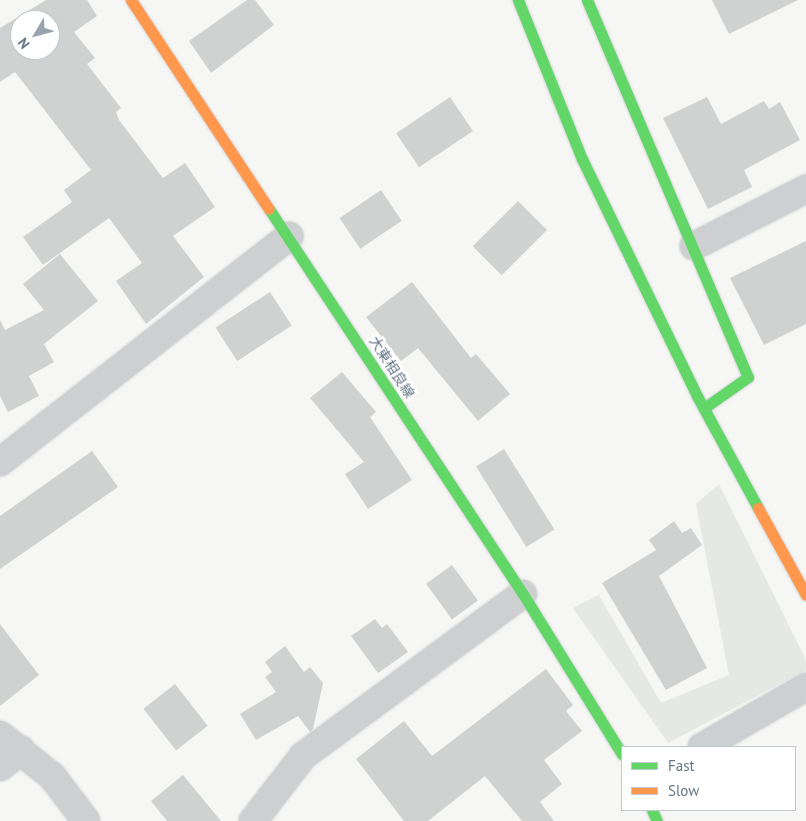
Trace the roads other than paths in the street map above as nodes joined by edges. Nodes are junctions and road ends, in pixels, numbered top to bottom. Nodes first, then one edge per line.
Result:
1 (131, 0) edge
2 (518, 0) edge
3 (586, 0) edge
4 (806, 190) edge
5 (289, 236) junction
6 (694, 246) junction
7 (704, 408) junction
8 (0, 462) edge
9 (523, 594) junction
10 (806, 595) edge
11 (806, 687) edge
12 (10, 743) edge
13 (704, 746) edge
14 (621, 752) edge
15 (0, 767) edge
16 (86, 821) edge
17 (253, 821) edge

1 - 5 street, 大東相良線
2 - 7 street
3 - 6 street
4 - 6 street
5 - 8 street
5 - 9 street, 大東相良線
6 - 7 street
7 - 10 street
9 - 14 street, 大東相良線
9 - 17 street
11 - 13 street
12 - 15 street
12 - 16 street

